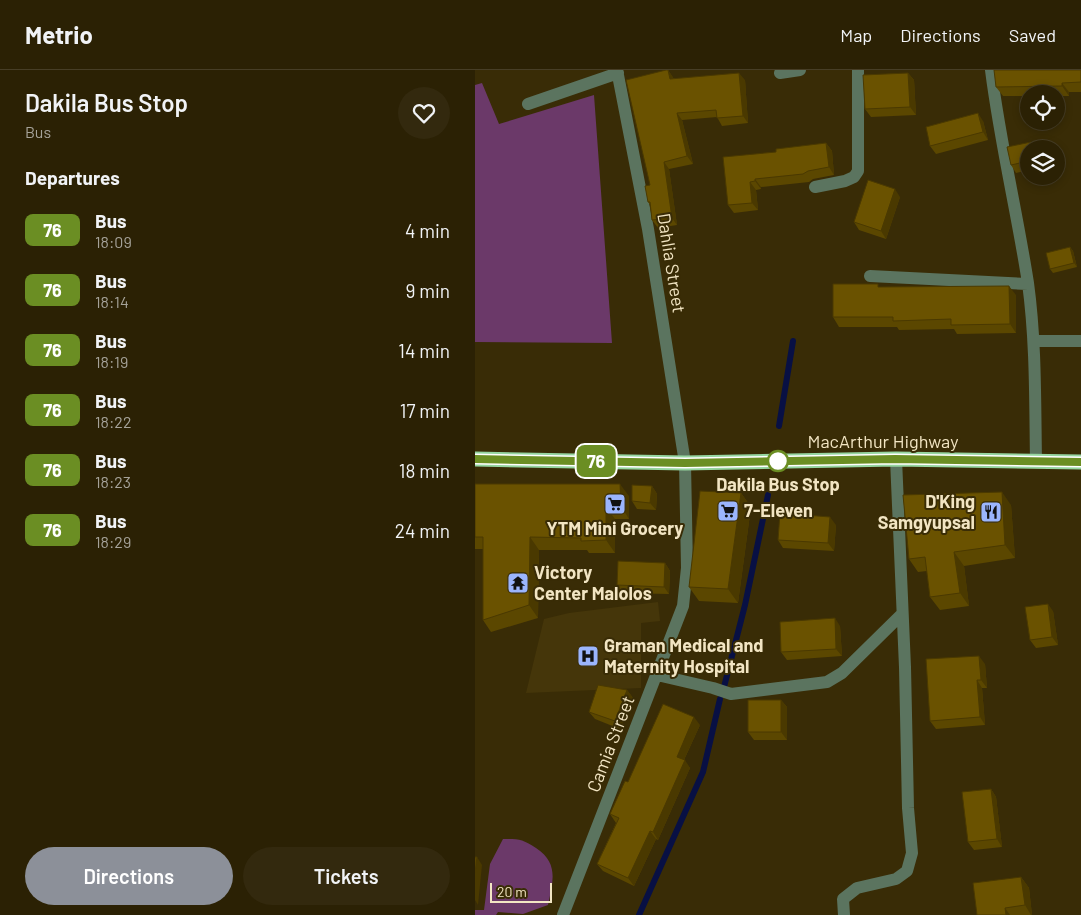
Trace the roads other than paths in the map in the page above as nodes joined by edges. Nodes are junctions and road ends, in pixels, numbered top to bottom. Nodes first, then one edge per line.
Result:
1 (800, 70) edge
2 (858, 70) edge
3 (991, 70) edge
4 (618, 72) edge
5 (781, 73) dead end
6 (527, 104) dead end
7 (815, 187) dead end
8 (870, 276) dead end
9 (1028, 284) junction
10 (1034, 341) junction
11 (1081, 341) edge
12 (475, 459) edge
13 (895, 459) junction
14 (1035, 461) junction
15 (1081, 462) edge
16 (685, 463) junction
17 (903, 614) junction
18 (657, 674) junction
19 (563, 915) edge
20 (844, 915) edge

1 - 5 street
2 - 7 street
3 - 9 street
4 - 6 street
4 - 16 street, Dahlia Street
8 - 9 street
9 - 10 street
10 - 11 street
10 - 14 street
12 - 16 highway, MacArthur Highway
13 - 14 highway, MacArthur Highway
13 - 16 highway, MacArthur Highway
13 - 17 street
14 - 15 highway, MacArthur Highway
16 - 18 street, Camia Street
17 - 18 street
17 - 20 street
18 - 19 street, Camia Street

